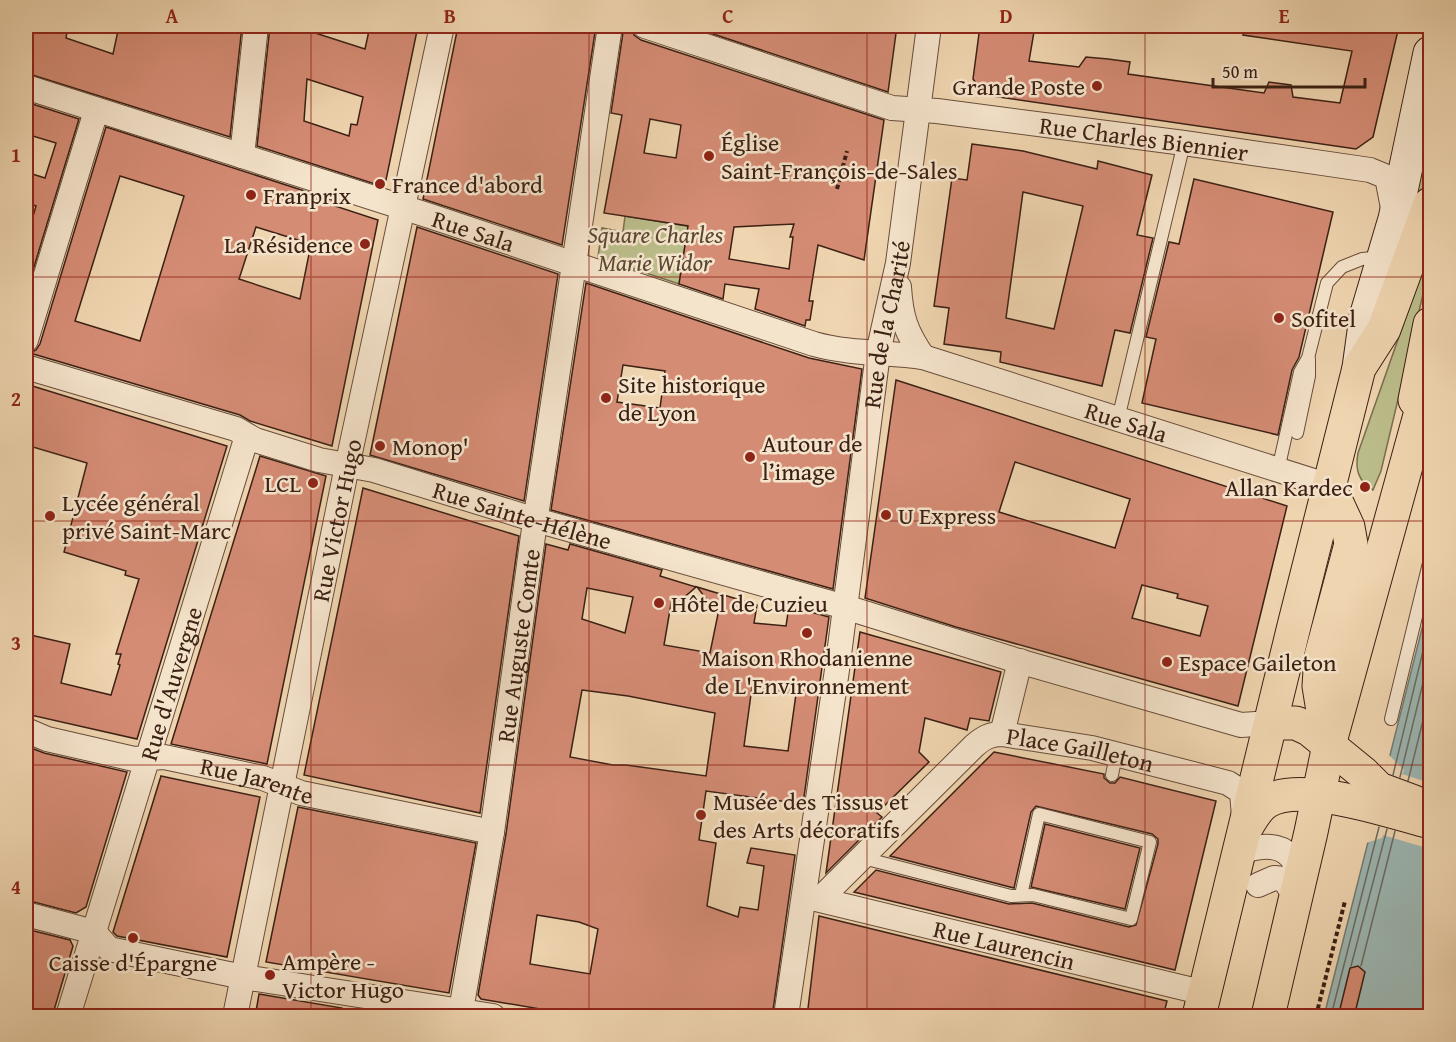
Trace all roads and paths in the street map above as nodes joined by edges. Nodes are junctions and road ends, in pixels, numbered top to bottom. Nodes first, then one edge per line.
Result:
1 (256, 26) edge
2 (442, 26) edge
3 (610, 26) edge
4 (645, 26) edge
5 (929, 26) edge
6 (1431, 52) edge
7 (26, 87) edge
8 (1422, 99) junction
9 (919, 110) junction
10 (96, 111) junction
11 (1184, 143) junction
12 (847, 150) dead end
13 (242, 156) junction
14 (1370, 170) junction
15 (837, 189) dead end
16 (1431, 204) edge
17 (403, 208) junction
18 (1395, 219) junction
19 (1384, 257) junction
20 (898, 262) junction
21 (574, 264) junction
22 (1431, 324) edge
23 (26, 339) edge
24 (878, 353) junction
25 (923, 357) junction
26 (1308, 358) junction
27 (26, 367) edge
28 (1359, 369) junction
29 (1431, 379) edge
30 (1118, 419) junction
31 (1297, 433) dead end
32 (247, 436) junction
33 (347, 466) junction
34 (1278, 470) junction
35 (1329, 486) junction
36 (536, 520) junction
37 (1389, 526) junction
38 (1431, 559) edge
39 (845, 607) junction
40 (1020, 661) junction
41 (1391, 719) dead end
42 (1256, 724) junction
43 (26, 730) edge
44 (1002, 734) junction
45 (1329, 745) junction
46 (149, 759) junction
47 (281, 786) junction
48 (1319, 795) junction
49 (1376, 798) junction
50 (1431, 808) edge
51 (1431, 822) edge
52 (492, 832) junction
53 (1243, 840) junction
54 (863, 858) junction
55 (1258, 885) dead end
56 (1299, 888) junction
57 (1021, 895) junction
58 (812, 897) junction
59 (1345, 901) dead end
60 (26, 914) edge
61 (94, 932) junction
62 (243, 977) junction
63 (1202, 1005) edge
64 (460, 1014) edge
65 (68, 1017) edge
66 (235, 1017) edge
67 (493, 1017) edge
68 (786, 1017) edge
69 (1268, 1017) edge
70 (1316, 1017) edge

1 - 13 street
2 - 17 street, Rue Victor Hugo
3 - 21 street, Rue Auguste Comte
4 - 9 street, Rue Charles Biennier
5 - 9 street, Rue de la Charité
6 - 8 main road
7 - 10 street, Rue Sala
8 - 14 street
8 - 18 main road
9 - 11 street, Rue Charles Biennier
9 - 20 street, Rue de la Charité
10 - 13 street, Rue Sala
10 - 23 street
11 - 14 street, Rue Charles Biennier
11 - 30 lane
12 - 15 path
13 - 17 street, Rue Sala
14 - 18 street
16 - 28 main road
17 - 21 street, Rue Sala
17 - 33 street, Rue Victor Hugo
18 - 19 main road
19 - 26 lane
19 - 28 main road
20 - 24 street, Rue de la Charité
20 - 25 street
21 - 24 street, Rue Sala
21 - 36 street, Rue Auguste Comte
22 - 37 main road
24 - 25 street, Rue Sala
24 - 39 street, Rue de la Charité
25 - 30 street, Rue Sala
26 - 31 lane
26 - 34 lane
27 - 32 street, Rue Sainte-Hélène
28 - 35 main road
29 - 37 main road
30 - 34 street, Rue Sala
32 - 33 street, Rue Sainte-Hélène
32 - 46 street, Rue d'Auvergne
33 - 36 street, Rue Sainte-Hélène
33 - 47 street, Rue Victor Hugo
34 - 35 street, Rue Sala
35 - 42 main road
35 - 45 main road
36 - 39 street, Rue Sainte-Hélène
36 - 52 street, Rue Auguste Comte
37 - 45 main road
38 - 41 lane
39 - 40 street, Rue Sainte-Hélène
39 - 58 street, Rue de la Charité
40 - 42 street
40 - 44 street, Place Gailleton
42 - 45 main road
42 - 53 main road
43 - 46 street, Rue Jarente
44 - 53 street, Place Gailleton
44 - 54 street
45 - 48 main road
45 - 49 main road
46 - 47 street, Rue Jarente
46 - 61 street, Rue d'Auvergne
47 - 52 street, Rue Jarente
47 - 62 street, Rue Victor Hugo
48 - 49 main road
48 - 53 main road
48 - 56 main road
49 - 50 main road
49 - 51 main road
52 - 64 street, Rue Auguste Comte
53 - 56 street
53 - 63 main road
54 - 57 lane
54 - 58 street
55 - 56 street
56 - 69 main road
57 - 57 lane
58 - 63 street, Rue Laurencin
58 - 68 street, Rue de la Charité
59 - 70 path
60 - 61 street
61 - 62 street
61 - 65 street, Rue d'Auvergne
62 - 64 street
62 - 66 street, Rue Victor Hugo
64 - 67 street

